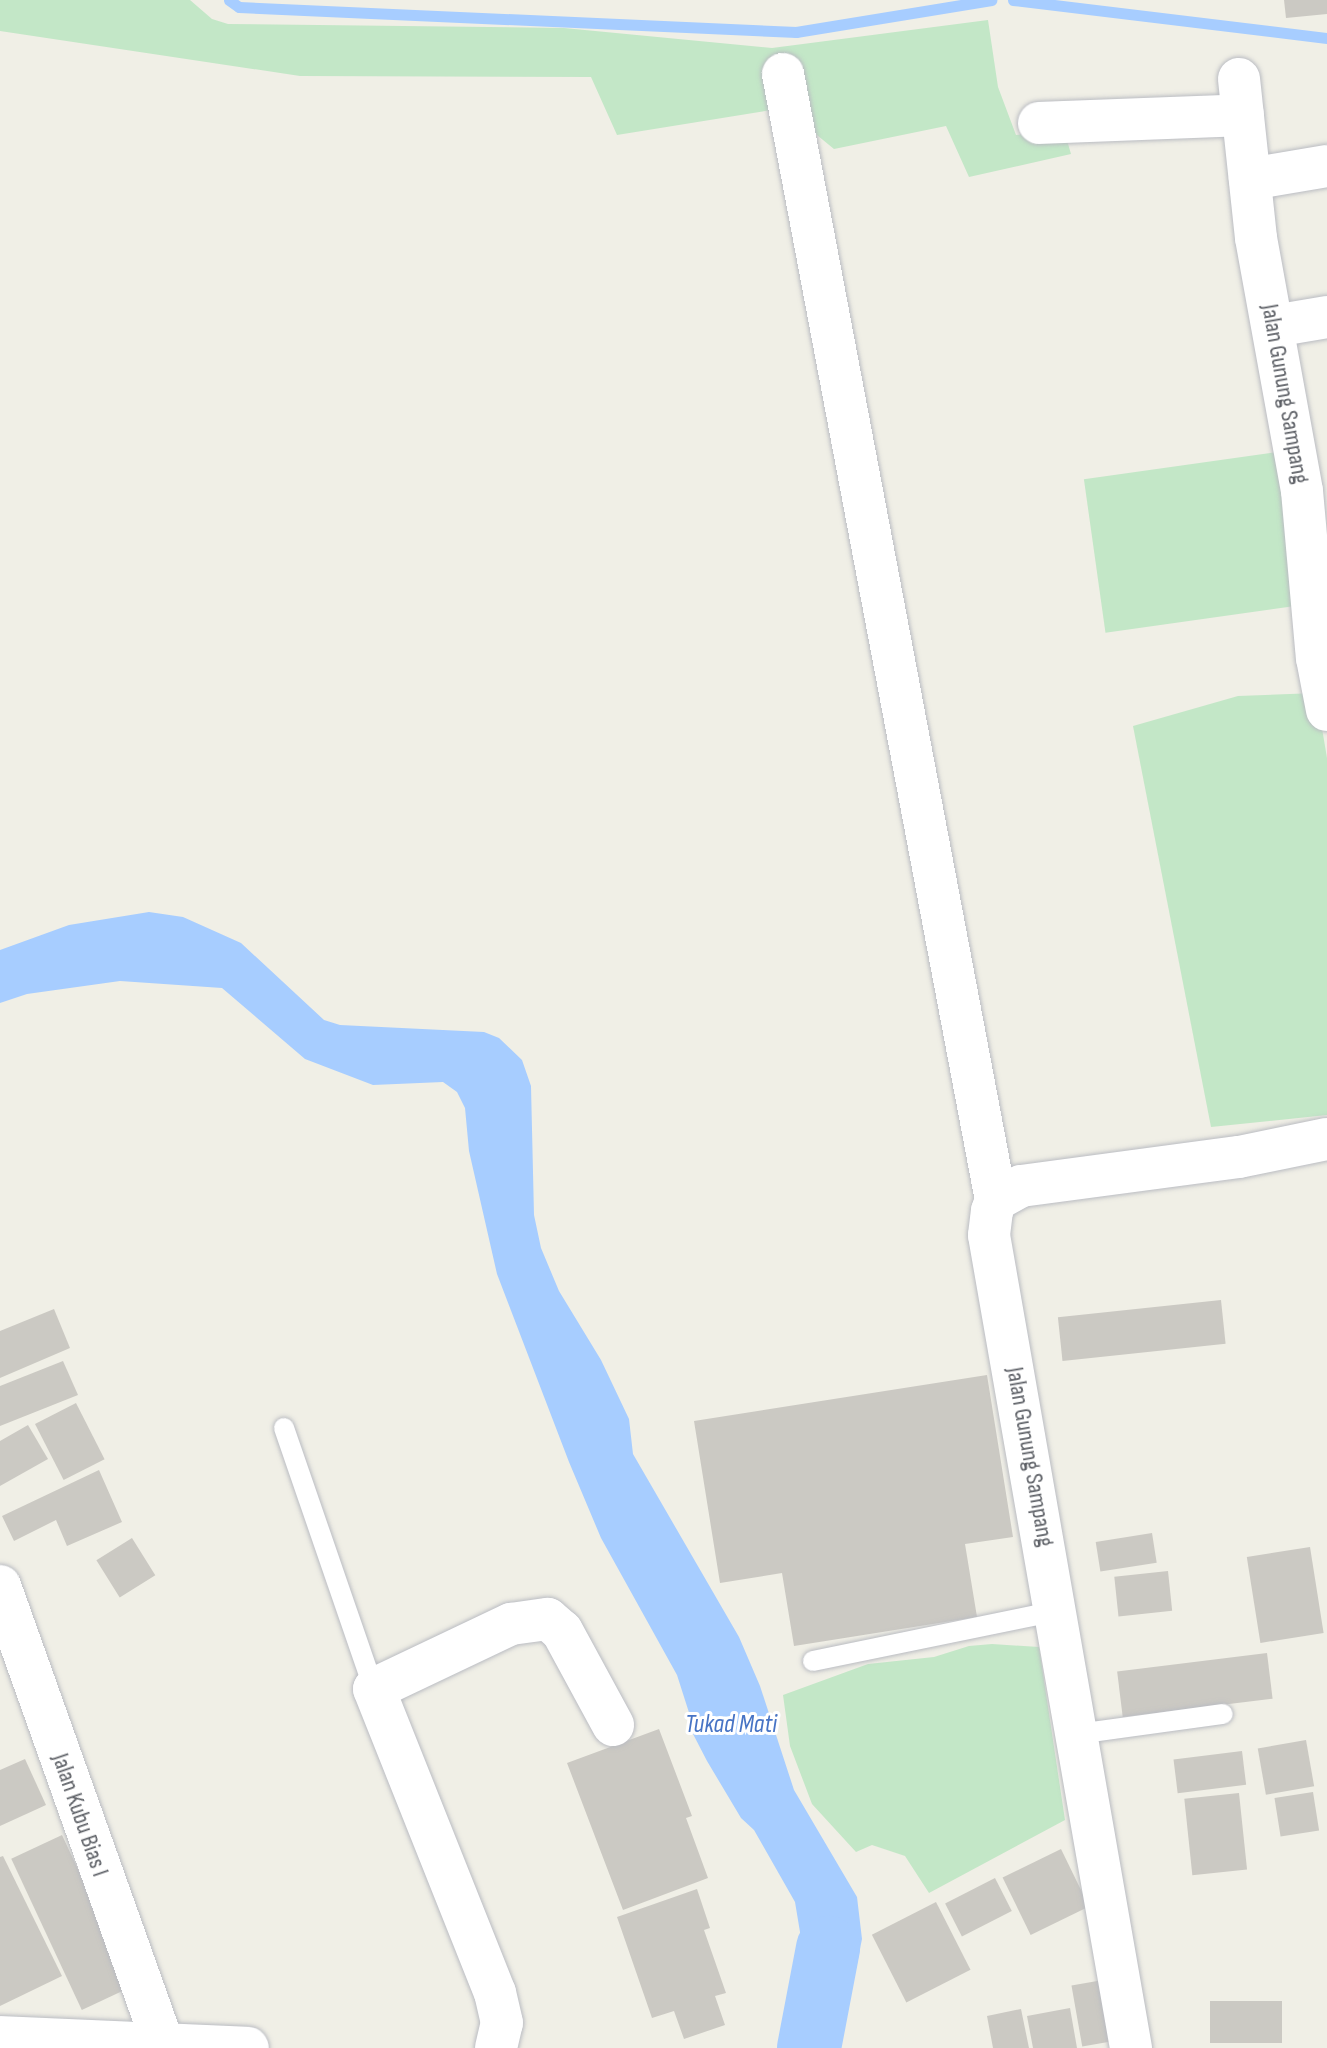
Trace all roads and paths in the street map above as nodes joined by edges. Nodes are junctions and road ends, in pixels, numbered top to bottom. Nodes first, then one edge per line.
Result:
1 (783, 74) dead end
2 (1039, 123) dead end
3 (1327, 166) edge
4 (1250, 179) junction
5 (1327, 317) edge
6 (1274, 326) junction
7 (1327, 710) edge
8 (1327, 1139) edge
9 (996, 1200) junction
10 (284, 1428) dead end
11 (0, 1586) edge
12 (1056, 1611) junction
13 (813, 1661) dead end
14 (374, 1689) junction
15 (1223, 1714) dead end
16 (613, 1725) dead end
17 (1077, 1734) junction
18 (0, 2037) edge
19 (163, 2044) junction
20 (248, 2048) edge
21 (496, 2048) edge
22 (1131, 2048) edge

1 - 9 street, Jalan Gunung Sampang
2 - 4 street, Jalan Gunung Sampang
3 - 4 street
4 - 6 street, Jalan Gunung Sampang
5 - 6 street
6 - 7 street, Jalan Gunung Sampang
8 - 9 street
9 - 12 street, Jalan Gunung Sampang
10 - 14 lane
11 - 19 street, Jalan Kubu Bias I
12 - 13 lane
12 - 17 street, Jalan Gunung Sampang
14 - 16 street
14 - 21 street
15 - 17 lane
17 - 22 street, Jalan Gunung Sampang
18 - 19 street
19 - 20 street

